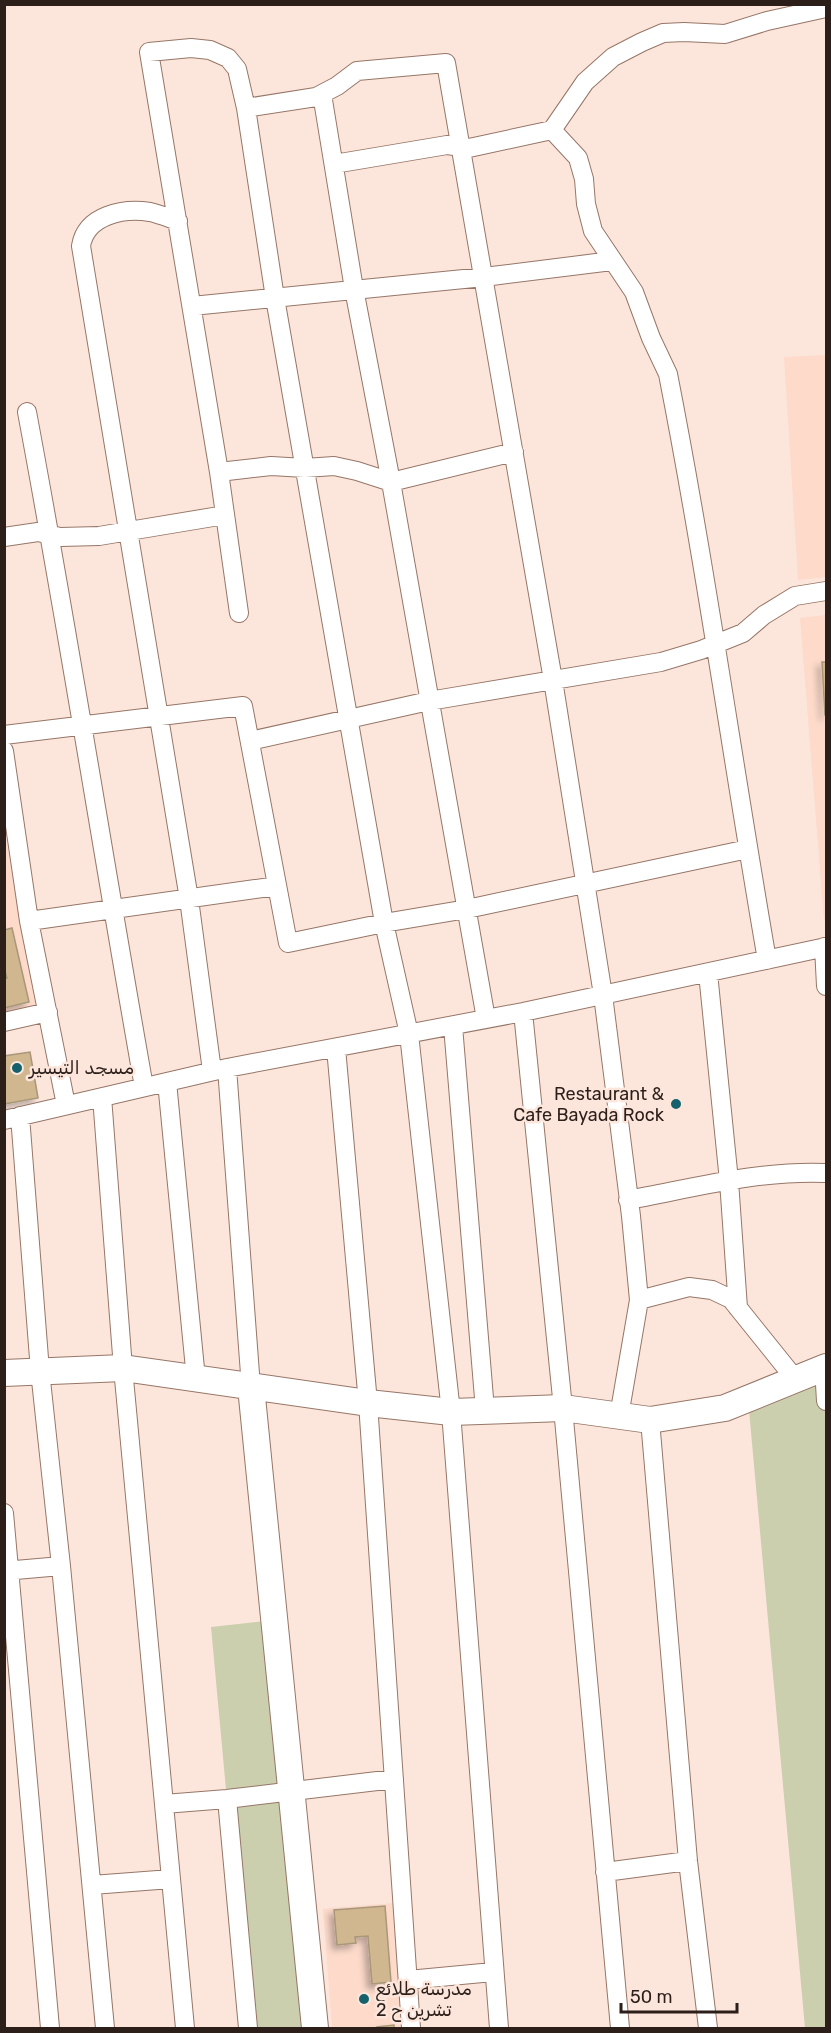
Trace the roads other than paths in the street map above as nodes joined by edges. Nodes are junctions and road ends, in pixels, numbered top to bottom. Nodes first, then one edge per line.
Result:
1 (826, 8) edge
2 (322, 94) junction
3 (246, 108) junction
4 (552, 130) junction
5 (462, 147) junction
6 (334, 164) junction
7 (178, 221) junction
8 (612, 261) junction
9 (484, 277) junction
10 (354, 289) junction
11 (275, 298) junction
12 (192, 306) junction
13 (27, 412) dead end
14 (513, 452) junction
15 (305, 468) junction
16 (219, 472) junction
17 (391, 482) junction
18 (225, 515) junction
19 (128, 531) junction
20 (50, 535) junction
21 (4, 537) edge
22 (826, 591) edge
23 (239, 613) dead end
24 (717, 644) junction
25 (553, 680) junction
26 (429, 701) junction
27 (159, 716) junction
28 (350, 719) junction
29 (81, 726) junction
30 (4, 735) edge
31 (250, 741) junction
32 (4, 751) edge
33 (748, 849) junction
34 (586, 883) junction
35 (277, 886) junction
36 (189, 899) junction
37 (467, 909) junction
38 (112, 910) junction
39 (29, 921) junction
40 (384, 923) junction
41 (825, 947) edge
42 (767, 960) junction
43 (708, 972) junction
44 (826, 986) edge
45 (603, 995) junction
46 (48, 1012) junction
47 (523, 1012) junction
48 (486, 1019) junction
49 (4, 1022) edge
50 (453, 1026) junction
51 (409, 1034) junction
52 (336, 1047) junction
53 (220, 1070) junction
54 (167, 1082) junction
55 (144, 1088) junction
56 (102, 1097) junction
57 (66, 1105) junction
58 (12, 1118) edge
59 (826, 1173) edge
60 (729, 1181) junction
61 (628, 1200) junction
62 (639, 1300) junction
63 (738, 1308) junction
64 (825, 1367) edge
65 (123, 1368) junction
66 (40, 1371) junction
67 (4, 1373) edge
68 (196, 1379) junction
69 (796, 1380) junction
70 (251, 1387) junction
71 (826, 1401) edge
72 (368, 1403) junction
73 (563, 1408) junction
74 (484, 1410) junction
75 (451, 1412) junction
76 (619, 1416) junction
77 (650, 1420) junction
78 (4, 1513) edge
79 (61, 1566) junction
80 (7, 1571) edge
81 (394, 1779) junction
82 (292, 1792) junction
83 (227, 1799) junction
84 (164, 1804) junction
85 (688, 1861) junction
86 (605, 1872) junction
87 (171, 1879) junction
88 (92, 1885) junction
89 (493, 1972) junction
90 (408, 1980) junction
91 (50, 2028) edge
92 (105, 2028) edge
93 (184, 2028) edge
94 (248, 2028) edge
95 (315, 2028) edge
96 (411, 2028) edge
97 (499, 2028) edge
98 (620, 2028) edge
99 (708, 2028) edge

1 - 4 street
2 - 3 street
2 - 5 street
2 - 6 street
3 - 7 street
3 - 11 street
4 - 5 street
4 - 8 street
5 - 6 street
5 - 9 street
6 - 10 street
7 - 12 street
7 - 19 street
8 - 9 street
8 - 24 street
9 - 10 street
9 - 14 street
10 - 11 street
10 - 17 street
11 - 12 street
11 - 15 street
12 - 16 street
13 - 20 street
14 - 17 street
14 - 25 street
15 - 16 street
15 - 17 street
15 - 28 street
16 - 18 street
17 - 26 street
18 - 19 street
18 - 23 street
19 - 20 street
19 - 27 street
20 - 21 street
20 - 29 street
22 - 24 street
24 - 25 street
24 - 33 street
25 - 26 street
25 - 34 street
26 - 28 street
26 - 37 street
27 - 29 street
27 - 31 street
27 - 36 street
28 - 31 street
28 - 40 street
29 - 30 street
29 - 38 street
31 - 35 street
32 - 39 street
33 - 34 street
33 - 42 street
34 - 37 street
34 - 45 street
35 - 36 street
35 - 40 street
36 - 38 street
36 - 53 street
37 - 40 street
37 - 48 street
38 - 39 street
38 - 55 street
39 - 46 street
40 - 51 street
41 - 42 street
41 - 44 street
42 - 43 street
43 - 45 street
43 - 60 street
45 - 47 street
45 - 61 street
46 - 49 street
46 - 57 street
47 - 48 street
47 - 73 street
48 - 50 street
50 - 51 street
50 - 74 street
51 - 52 street
51 - 75 street
52 - 53 street
52 - 72 street
53 - 54 street
53 - 70 street
54 - 55 street
54 - 68 street
55 - 56 street
56 - 57 street
56 - 65 street
57 - 58 street
58 - 66 street
59 - 60 street
60 - 61 street
60 - 63 street
61 - 62 street
62 - 63 street
62 - 76 street
63 - 69 street
64 - 69 main road
64 - 71 street
65 - 66 main road
65 - 68 main road
65 - 84 street
66 - 67 main road
66 - 79 street
68 - 70 main road
69 - 77 main road
70 - 72 main road
70 - 82 main road
72 - 75 main road
72 - 81 street
73 - 74 main road
73 - 76 main road
73 - 86 street
74 - 75 main road
75 - 89 street
76 - 77 main road
77 - 85 street
78 - 80 street
79 - 80 street
79 - 88 street
80 - 91 street
81 - 82 street
81 - 90 street
82 - 83 street
82 - 95 main road
83 - 84 street
83 - 94 street
84 - 87 street
85 - 86 street
85 - 99 street
86 - 98 street
87 - 88 street
87 - 93 street
88 - 92 street
89 - 90 street
89 - 97 street
90 - 96 street

